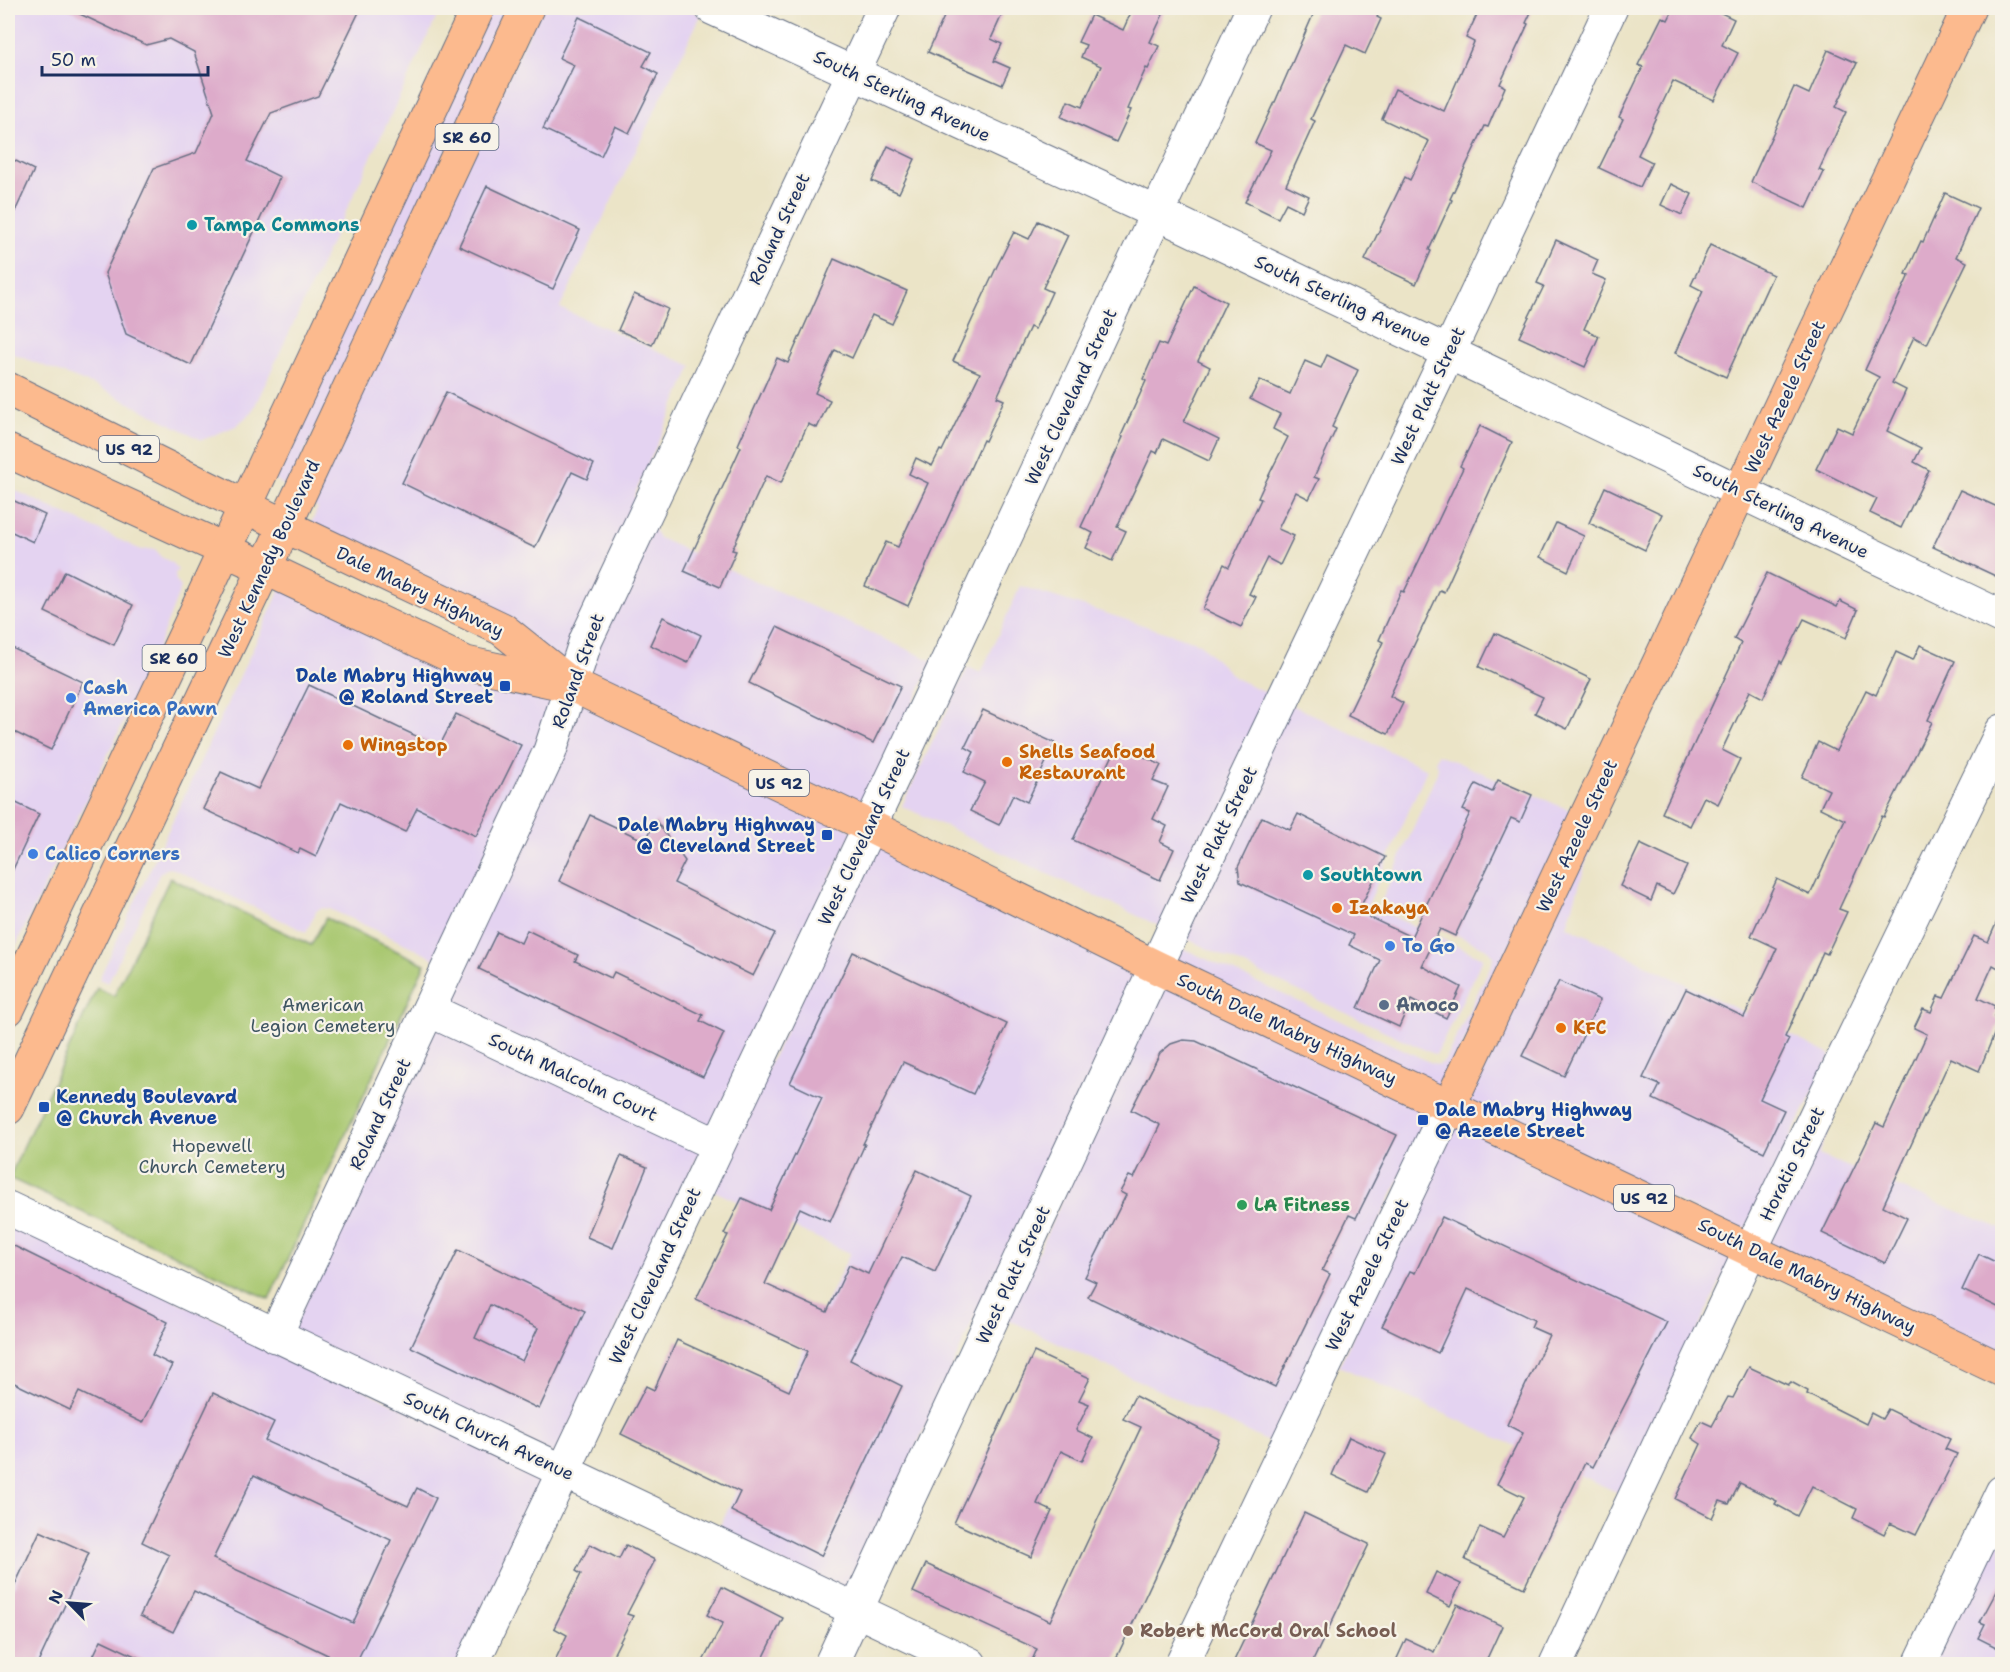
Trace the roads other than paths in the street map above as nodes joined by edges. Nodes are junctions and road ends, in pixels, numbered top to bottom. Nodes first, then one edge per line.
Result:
1 (478, 8) edge
2 (504, 8) edge
3 (527, 8) edge
4 (712, 8) edge
5 (884, 8) edge
6 (1253, 8) edge
7 (1611, 8) edge
8 (1969, 8) edge
9 (852, 73) junction
10 (470, 132) junction
11 (1157, 213) junction
12 (1449, 352) junction
13 (8, 388) edge
14 (8, 451) edge
15 (1741, 491) junction
16 (245, 507) junction
17 (285, 526) junction
18 (224, 551) junction
19 (265, 568) junction
20 (2002, 617) edge
21 (572, 685) junction
22 (2002, 731) edge
23 (869, 826) junction
24 (1156, 967) junction
25 (8, 1009) edge
26 (429, 1010) junction
27 (1449, 1106) junction
28 (8, 1108) edge
29 (717, 1145) junction
30 (8, 1208) edge
31 (1751, 1248) junction
32 (275, 1336) junction
33 (2002, 1370) edge
34 (562, 1471) junction
35 (2002, 1492) edge
36 (857, 1611) junction
37 (472, 1665) edge
38 (831, 1665) edge
39 (970, 1665) edge
40 (1182, 1665) edge
41 (1556, 1665) edge
42 (1920, 1665) edge

1 - 16 main road, SR 60
2 - 10 main road
3 - 10 main road, West Kennedy Boulevard / SR 60
4 - 9 street, South Sterling Avenue
5 - 9 street, Roland Street
6 - 11 street, West Cleveland Street
7 - 12 street, West Platt Street
8 - 15 main road, West Azeele Street
9 - 11 street, South Sterling Avenue
9 - 21 street, Roland Street
10 - 17 main road, West Kennedy Boulevard / SR 60
11 - 12 street, South Sterling Avenue
11 - 23 street, West Cleveland Street
12 - 15 street, South Sterling Avenue
12 - 24 street, West Platt Street
13 - 16 main road, US 92
14 - 18 main road, US 92
15 - 20 street, South Sterling Avenue
15 - 27 main road, West Azeele Street
16 - 17 main road, Dale Mabry Highway / US 92
16 - 18 main road, SR 60
17 - 19 main road, West Kennedy Boulevard / SR 60
17 - 21 main road, Dale Mabry Highway / US 92
18 - 19 main road, US 92
18 - 25 main road, SR 60
19 - 21 main road, US 92
19 - 28 main road, West Kennedy Boulevard / SR 60
21 - 23 main road, South Dale Mabry Highway / US 92
21 - 26 street, Roland Street
22 - 31 street, Horatio Street
23 - 24 main road, South Dale Mabry Highway / US 92
23 - 29 street, West Cleveland Street
24 - 27 main road, South Dale Mabry Highway / US 92
24 - 36 street, West Platt Street
26 - 29 street, South Malcolm Court
26 - 32 street, Roland Street
27 - 31 main road, South Dale Mabry Highway / US 92
27 - 40 street, West Azeele Street
29 - 34 street, West Cleveland Street
30 - 32 street, South Church Avenue
31 - 33 main road, South Dale Mabry Highway / US 92
31 - 41 street, Horatio Street
32 - 34 street, South Church Avenue
34 - 36 street, South Church Avenue
34 - 37 street, West Cleveland Street
35 - 42 street
36 - 38 street, West Platt Street
36 - 39 street, South Church Avenue

